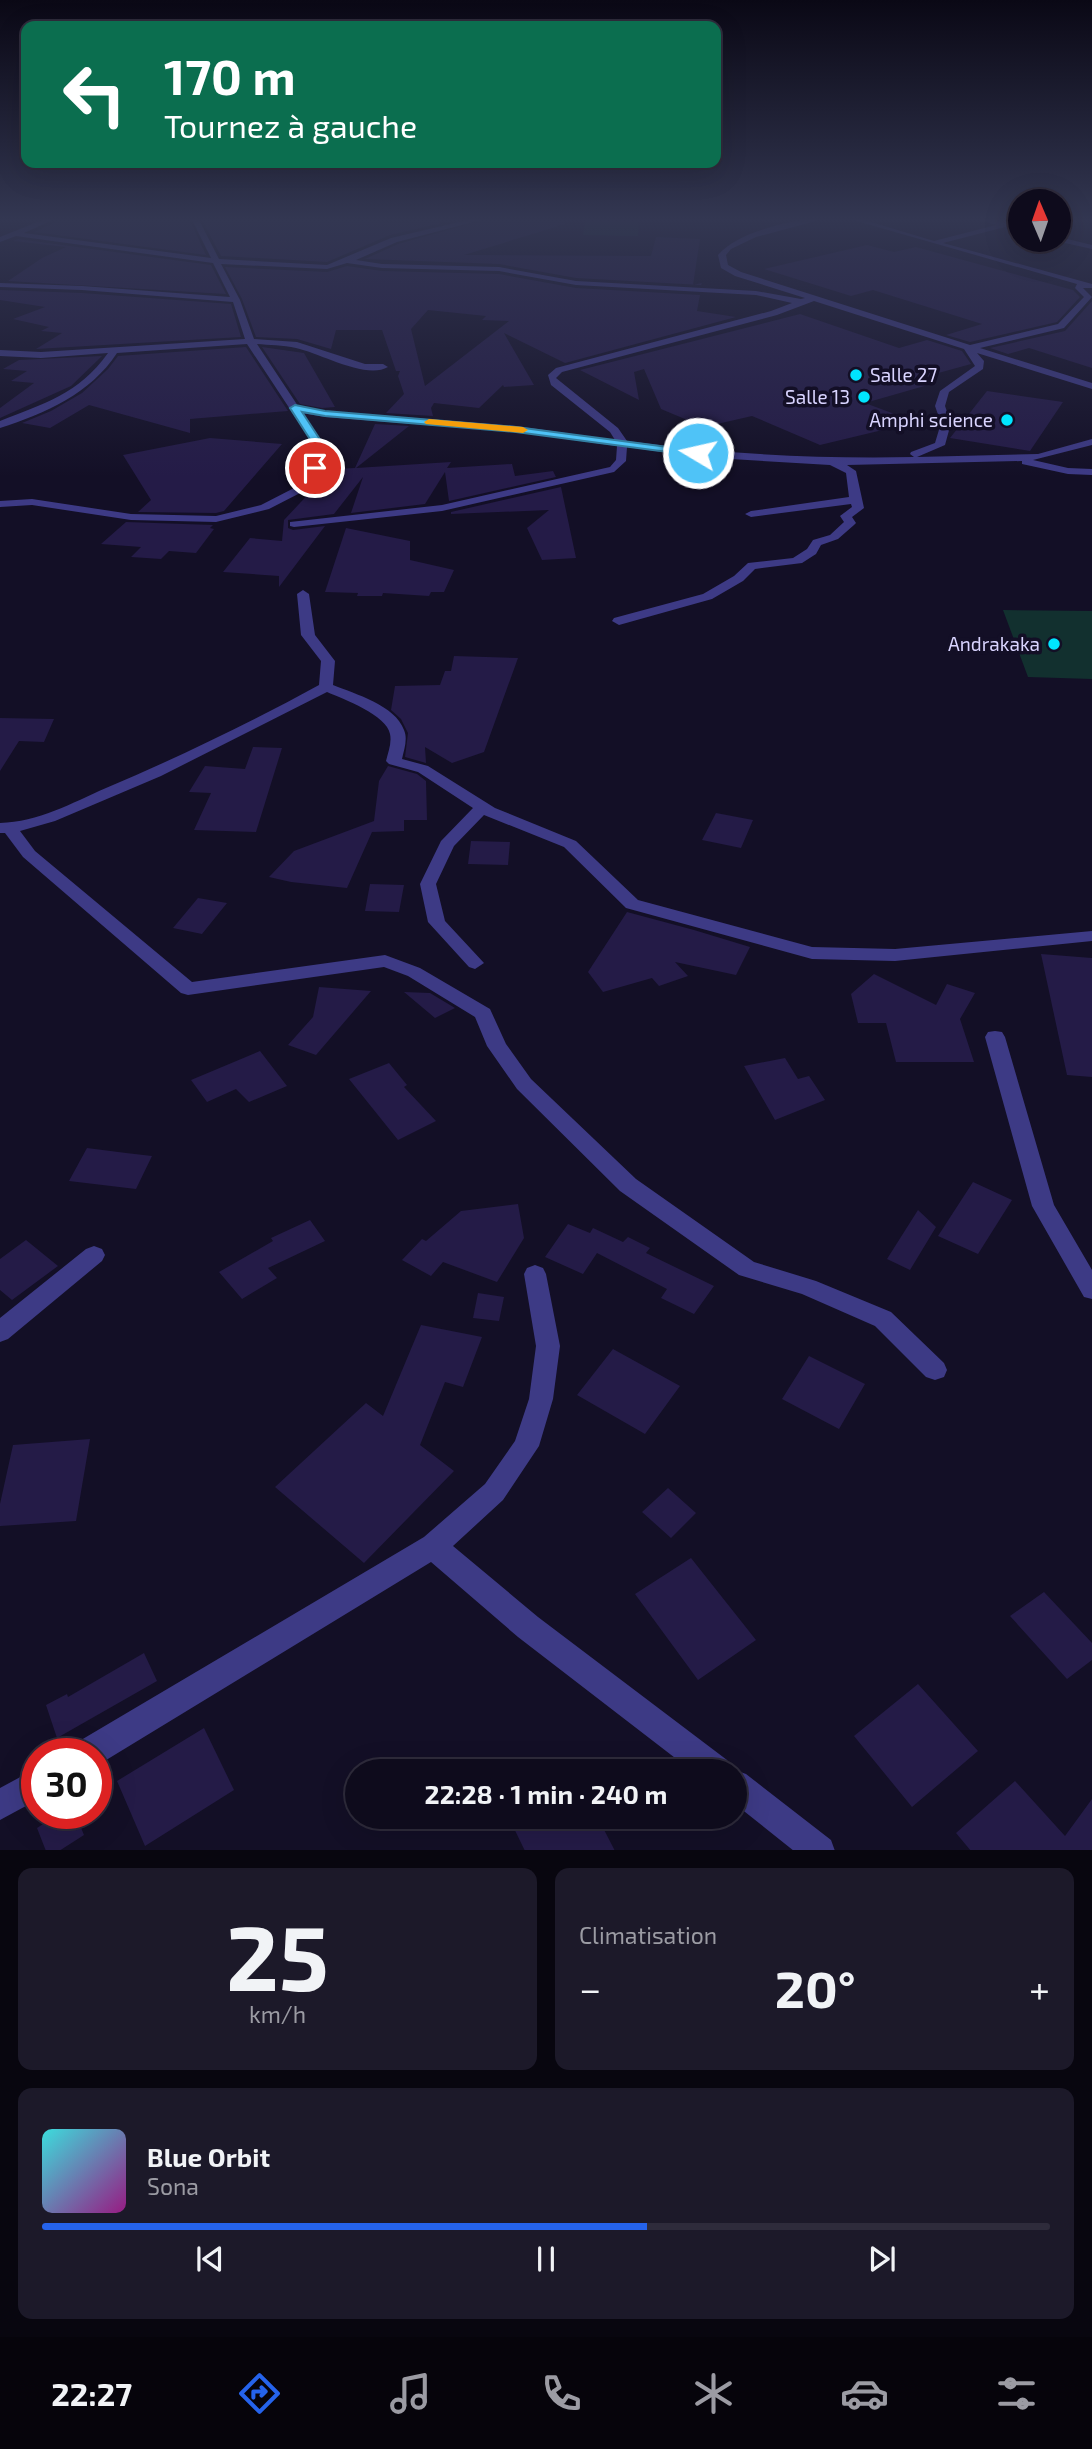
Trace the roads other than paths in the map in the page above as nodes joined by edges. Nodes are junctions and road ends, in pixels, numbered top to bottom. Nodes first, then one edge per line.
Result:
1 (237, 304) edge
2 (795, 304) edge
3 (830, 304) edge
4 (1083, 304) edge
5 (250, 341) junction
6 (968, 348) junction
7 (114, 351) junction
8 (0, 353) edge
9 (383, 367) dead end
10 (1092, 386) edge
11 (295, 408) junction
12 (0, 425) edge
13 (622, 442) junction
14 (1092, 442) edge
15 (1005, 458) junction
16 (898, 460) junction
17 (832, 462) junction
18 (1092, 472) edge
19 (855, 499) junction
20 (0, 504) edge
21 (751, 514) dead end
22 (294, 524) dead end
23 (303, 594) dead end
24 (619, 621) dead end
25 (326, 687) junction
26 (483, 807) junction
27 (5, 828) edge
28 (1092, 936) edge
29 (475, 963) dead end
30 (995, 1037) dead end
31 (94, 1255) dead end
32 (535, 1274) dead end
33 (1092, 1290) edge
34 (0, 1332) edge
35 (935, 1370) dead end
36 (433, 1546) junction
37 (112, 1739) edge
38 (700, 1759) edge
39 (21, 1793) edge
40 (747, 1794) edge
41 (0, 1805) edge
42 (820, 1850) edge

1 - 5 street
2 - 13 street
3 - 6 street
4 - 6 street
5 - 7 street
5 - 9 street
5 - 11 street
6 - 10 street
6 - 16 street
7 - 8 street
7 - 12 street
11 - 13 street
11 - 20 street
13 - 17 street
13 - 22 street
14 - 15 street
15 - 16 street
15 - 18 street
16 - 17 street
17 - 19 street
19 - 21 street
19 - 24 street
23 - 25 street
25 - 26 street
25 - 27 street
26 - 28 street
26 - 29 street
27 - 35 street
30 - 33 street
31 - 34 street
32 - 36 street
36 - 37 street
36 - 38 street
39 - 41 street
40 - 42 street

